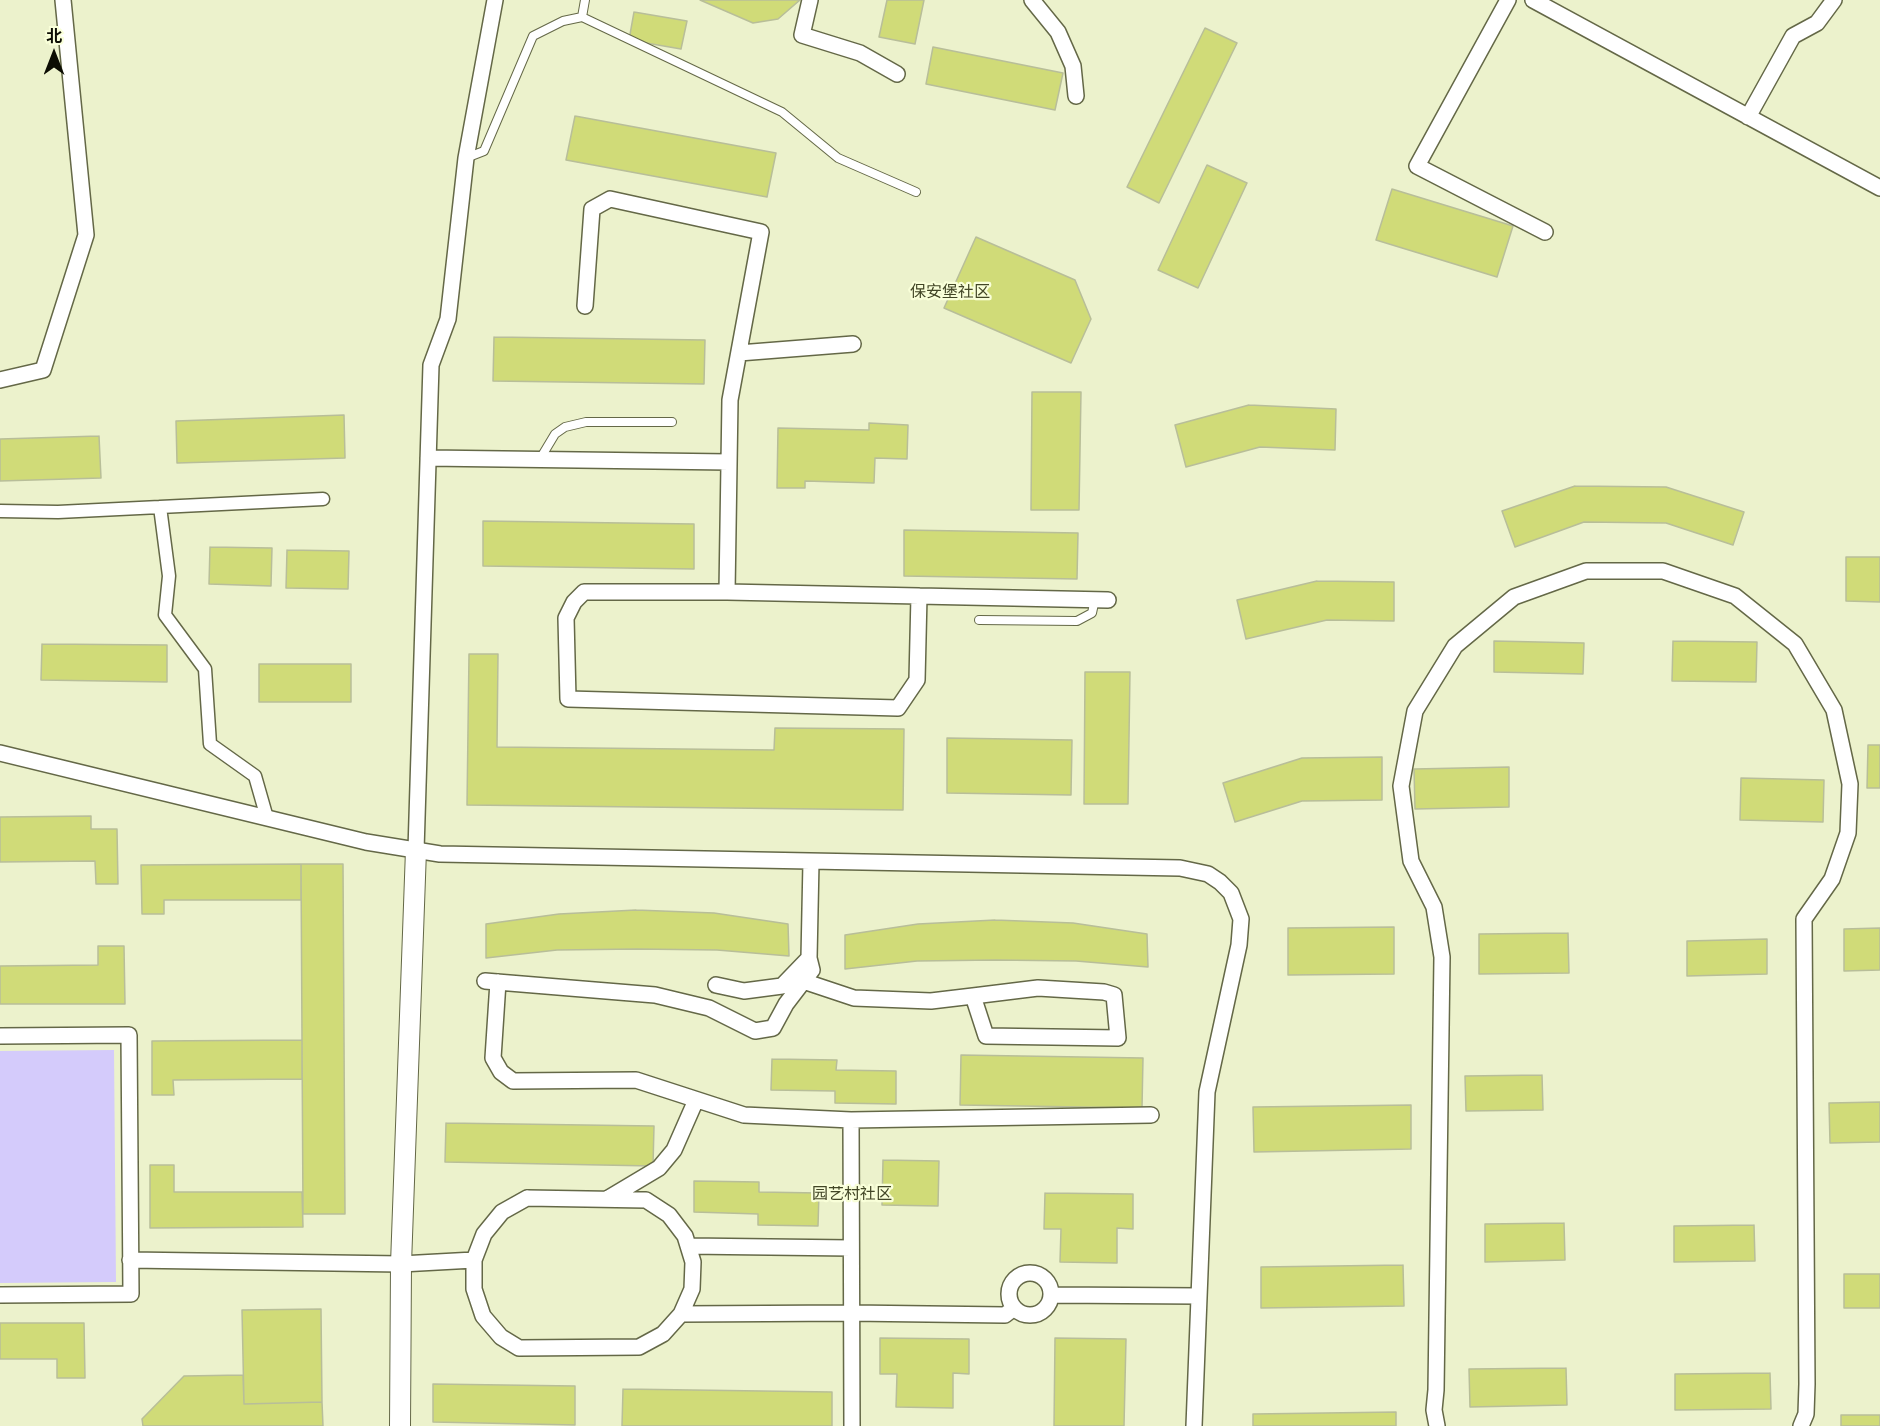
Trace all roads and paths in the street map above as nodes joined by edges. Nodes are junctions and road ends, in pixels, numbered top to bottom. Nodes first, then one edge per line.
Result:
1 (63, 0) edge
2 (495, 0) edge
3 (585, 0) edge
4 (810, 0) edge
5 (1032, 0) edge
6 (1508, 0) edge
7 (1533, 0) edge
8 (1834, 0) edge
9 (582, 17) junction
10 (897, 74) dead end
11 (1076, 96) dead end
12 (1748, 117) junction
13 (466, 158) junction
14 (1880, 188) edge
15 (916, 192) dead end
16 (1545, 232) dead end
17 (585, 306) dead end
18 (853, 344) dead end
19 (739, 353) junction
20 (0, 380) edge
21 (672, 422) dead end
22 (428, 458) junction
23 (540, 459) junction
24 (729, 462) junction
25 (323, 500) dead end
26 (160, 507) junction
27 (0, 511) edge
28 (727, 591) junction
29 (919, 596) junction
30 (1101, 600) joint
31 (979, 620) dead end
32 (0, 753) edge
33 (267, 818) junction
34 (416, 850) junction
35 (811, 862) junction
36 (809, 958) junction
37 (803, 981) junction
38 (716, 986) dead end
39 (973, 996) junction
40 (0, 1036) edge
41 (696, 1100) junction
42 (1151, 1116) dead end
43 (850, 1120) junction
44 (607, 1199) junction
45 (688, 1246) junction
46 (851, 1248) junction
47 (130, 1260) junction
48 (474, 1260) junction
49 (401, 1264) junction
50 (0, 1294) edge
51 (1052, 1295) junction
52 (1199, 1296) junction
53 (1014, 1308) junction
54 (851, 1313) junction
55 (681, 1314) junction
56 (400, 1426) edge
57 (852, 1426) edge
58 (1194, 1426) edge
59 (1437, 1426) edge
60 (1801, 1426) edge

1 - 20 street
2 - 13 street
3 - 9 lane
4 - 10 street
5 - 11 street
6 - 16 street
7 - 12 street
8 - 12 street
9 - 13 lane
9 - 15 lane
12 - 14 street
13 - 22 street
17 - 19 street
18 - 19 street
19 - 24 street
21 - 23 lane
22 - 23 street
22 - 34 street
23 - 24 street
24 - 28 street
25 - 26 street
26 - 27 street
26 - 33 street
28 - 29 street
28 - 29 street
29 - 30 street
30 - 31 lane
32 - 33 street
33 - 34 street
34 - 35 street
34 - 49 street
35 - 36 street
35 - 52 street
36 - 37 street
36 - 38 street
37 - 39 street
37 - 41 street
39 - 39 street
40 - 47 street
41 - 43 street
41 - 44 street
42 - 43 street
43 - 46 street
44 - 45 street
44 - 48 street
45 - 46 street
45 - 55 street
46 - 54 street
47 - 49 street
47 - 50 street
48 - 49 street
48 - 55 street
49 - 56 street
51 - 52 street
51 - 53 street
51 - 53 street
52 - 58 street
53 - 54 street
54 - 55 street
54 - 57 street
59 - 60 street

